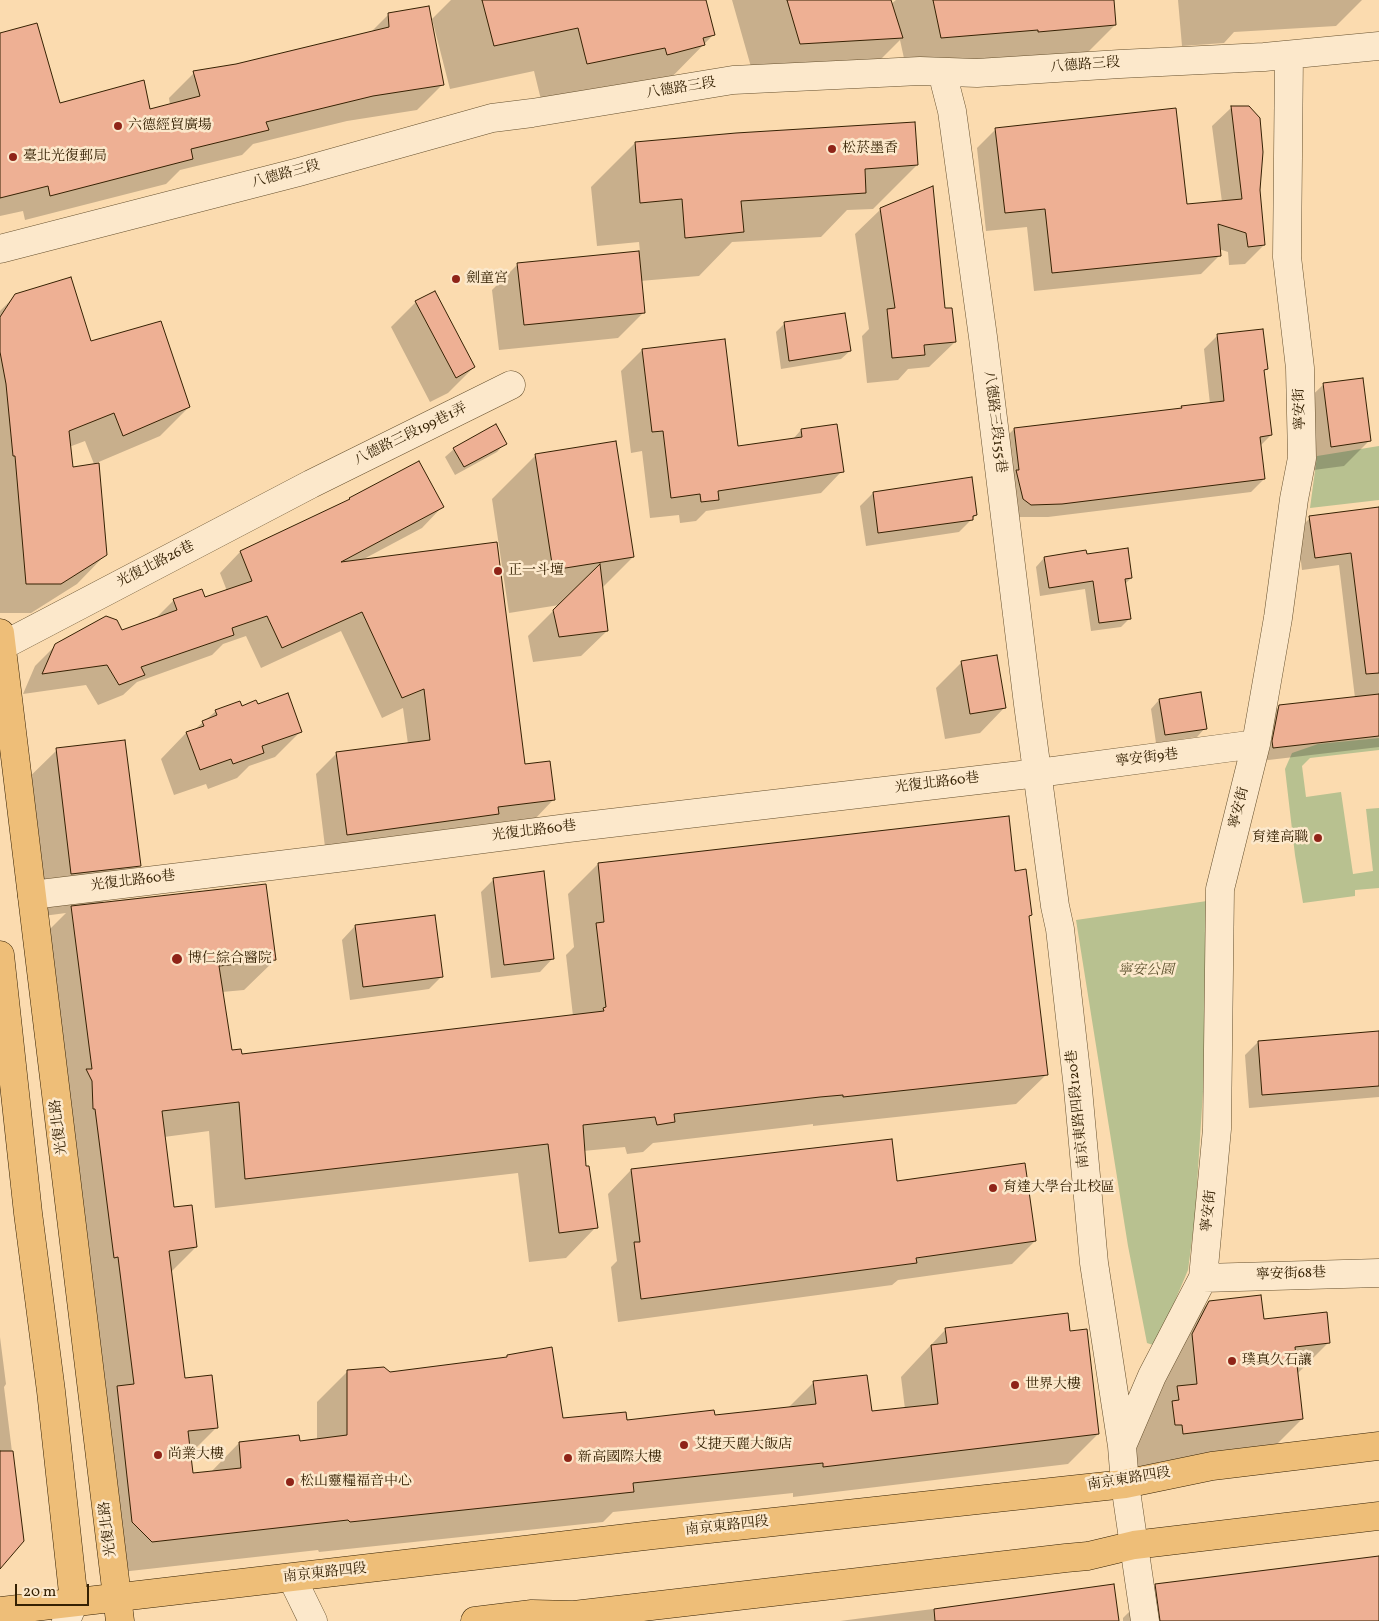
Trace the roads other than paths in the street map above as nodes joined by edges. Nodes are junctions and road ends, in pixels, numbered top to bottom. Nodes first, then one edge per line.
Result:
1 (1379, 46) edge
2 (1289, 55) junction
3 (942, 72) junction
4 (0, 249) edge
5 (511, 385) dead end
6 (311, 484) joint
7 (0, 642) edge
8 (1256, 744) junction
9 (1038, 773) junction
10 (32, 895) junction
11 (0, 955) edge
12 (1379, 1272) edge
13 (1203, 1278) junction
14 (1122, 1446) junction
15 (1379, 1446) edge
16 (1125, 1484) junction
17 (1379, 1516) edge
18 (1134, 1545) junction
19 (292, 1578) junction
20 (118, 1609) edge
21 (0, 1611) edge
22 (70, 1611) edge
23 (660, 1613) edge
24 (313, 1621) edge
25 (475, 1621) edge
26 (1145, 1621) edge

1 - 2 street, 八德路三段
2 - 3 street, 八德路三段
2 - 8 street, 寧安街
3 - 4 street, 八德路三段
3 - 9 street, 八德路三段155巷
5 - 6 street, 八德路三段199巷1弄
6 - 7 street, 光復北路26巷
7 - 10 main road, 光復北路
8 - 9 street, 寧安街9巷
8 - 13 street, 寧安街
9 - 10 street, 光復北路60巷
9 - 14 street, 南京東路四段120巷
10 - 20 main road, 光復北路
11 - 22 main road
12 - 13 street, 寧安街68巷
13 - 14 street, 寧安街
14 - 16 street, 寧安街
15 - 16 main road, 南京東路四段
16 - 18 street, 寧安街
16 - 19 main road, 南京東路四段
17 - 18 main road
18 - 23 main road
18 - 26 street, 寧安街
19 - 20 main road, 南京東路四段
19 - 24 street
20 - 22 main road, 南京東路四段
21 - 22 main road, 南京東路四段
23 - 25 main road

